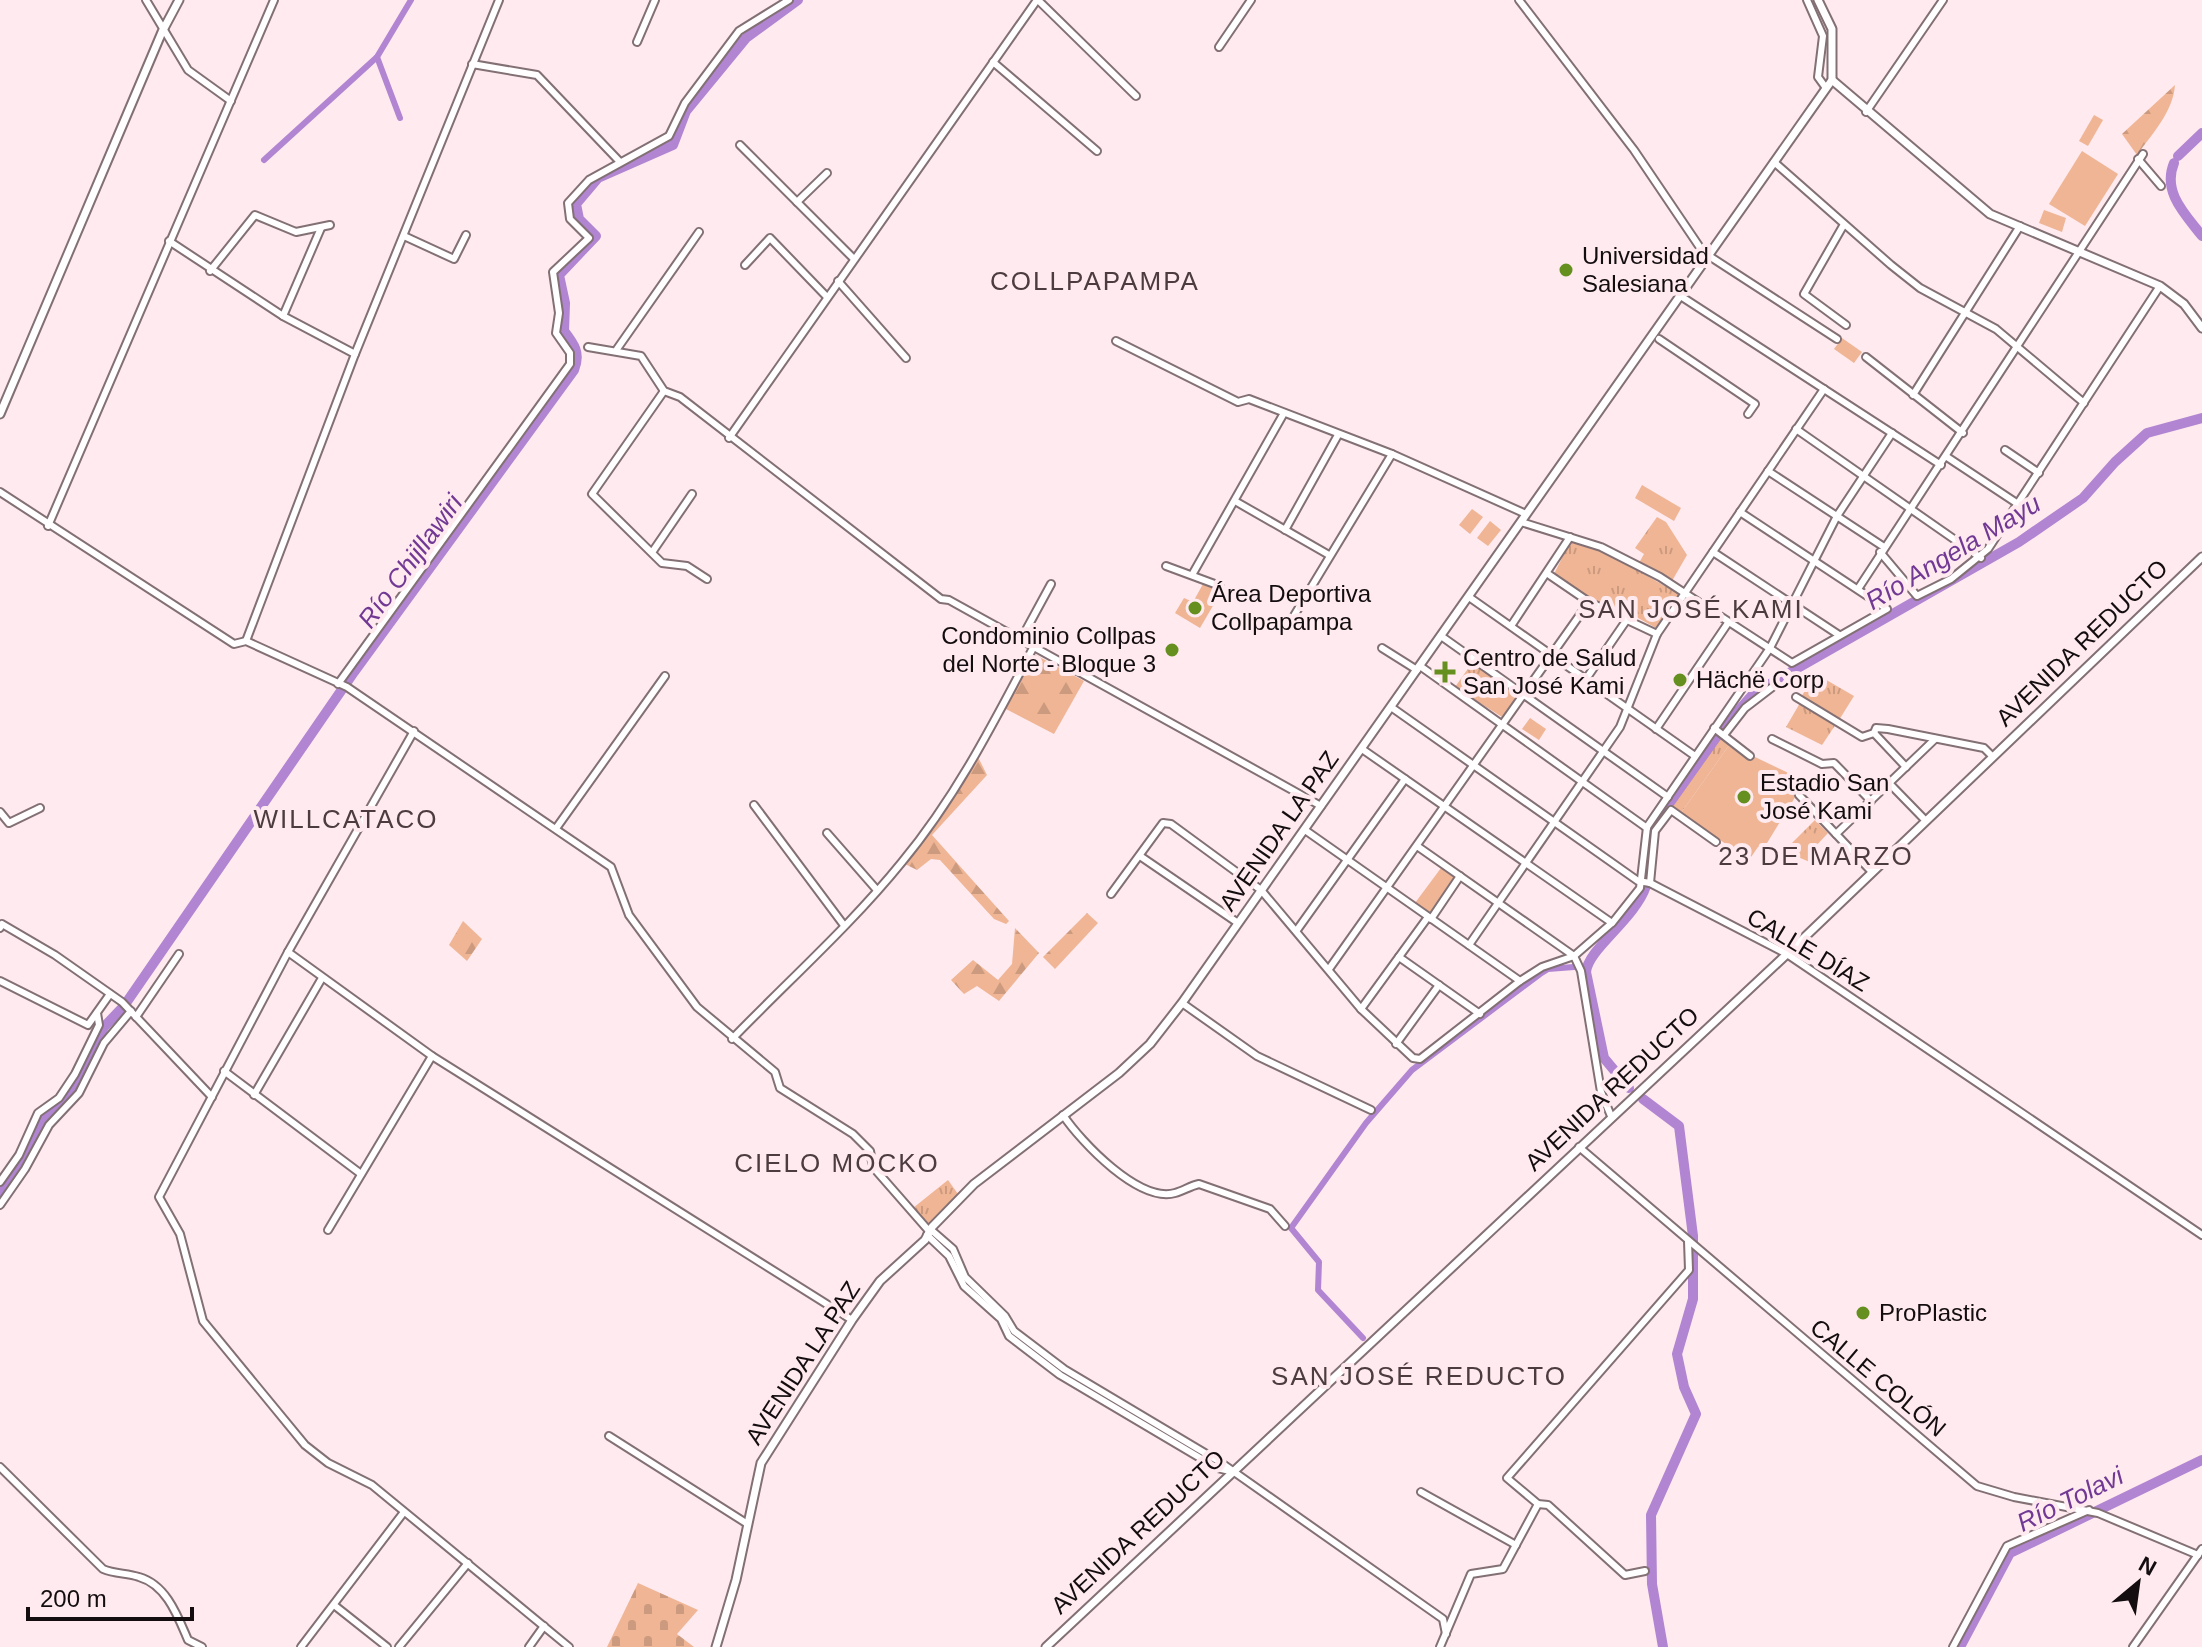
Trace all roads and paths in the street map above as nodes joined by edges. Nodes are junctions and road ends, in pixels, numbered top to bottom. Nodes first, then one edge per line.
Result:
1 (146, 0) edge
2 (179, 0) edge
3 (274, 0) edge
4 (499, 0) edge
5 (655, 0) edge
6 (789, 0) edge
7 (1038, 0) edge
8 (1251, 0) edge
9 (1519, 0) edge
10 (1807, 0) edge
11 (1818, 0) edge
12 (1943, 0) edge
13 (162, 32) junction
14 (637, 42) dead end
15 (1219, 47) dead end
16 (993, 62) junction
17 (472, 64) junction
18 (1832, 80) junction
19 (1826, 88) junction
20 (1136, 96) dead end
21 (231, 101) junction
22 (1866, 112) junction
23 (740, 145) dead end
24 (1097, 151) dead end
25 (620, 162) junction
26 (1774, 162) junction
27 (827, 173) dead end
28 (2161, 186) dead end
29 (797, 202) junction
30 (330, 225) dead end
31 (1843, 226) junction
32 (2020, 226) junction
33 (321, 228) junction
34 (699, 232) dead end
35 (466, 235) dead end
36 (404, 236) junction
37 (169, 241) junction
38 (2080, 250) junction
39 (1708, 255) junction
40 (853, 258) junction
41 (745, 265) dead end
42 (210, 271) junction
43 (838, 281) junction
44 (2160, 286) junction
45 (1679, 295) junction
46 (827, 297) junction
47 (1965, 313) junction
48 (283, 316) junction
49 (1846, 325) dead end
50 (2202, 328) edge
51 (1659, 339) dead end
52 (1837, 339) dead end
53 (1116, 341) dead end
54 (2018, 346) junction
55 (588, 347) dead end
56 (617, 349) junction
57 (355, 354) junction
58 (1866, 357) dead end
59 (906, 358) dead end
60 (1824, 389) junction
61 (664, 391) junction
62 (1913, 395) junction
63 (2084, 403) junction
64 (1284, 413) junction
65 (0, 414) edge
66 (1748, 414) dead end
67 (1796, 429) junction
68 (1892, 433) junction
69 (1963, 433) junction
70 (1338, 435) junction
71 (729, 438) junction
72 (2005, 450) dead end
73 (1392, 454) junction
74 (1947, 457) junction
75 (1941, 465) junction
76 (1768, 471) junction
77 (2039, 473) junction
78 (1862, 475) junction
79 (0, 492) edge
80 (692, 494) dead end
81 (1235, 501) junction
82 (2018, 504) junction
83 (1913, 507) junction
84 (1740, 512) junction
85 (1837, 516) junction
86 (1523, 518) junction
87 (48, 526) junction
88 (1285, 530) junction
89 (1570, 537) junction
90 (1882, 549) junction
91 (653, 551) junction
92 (1713, 552) junction
93 (1329, 555) junction
94 (2202, 557) edge
95 (1981, 558) junction
96 (1813, 560) junction
97 (1166, 566) dead end
98 (1548, 574) junction
99 (1192, 575) junction
100 (707, 579) dead end
101 (1051, 584) dead end
102 (1220, 586) dead end
103 (1858, 589) junction
104 (1686, 593) junction
105 (1469, 597) junction
106 (1589, 602) junction
107 (1792, 604) junction
108 (1628, 618) junction
109 (1292, 619) dead end
110 (1728, 623) junction
111 (1511, 626) junction
112 (1657, 634) junction
113 (1839, 635) junction
114 (1441, 636) junction
115 (246, 641) junction
116 (1020, 641) junction
117 (1033, 648) junction
118 (1382, 648) dead end
119 (1770, 648) junction
120 (1551, 654) junction
121 (1418, 668) junction
122 (665, 676) dead end
123 (1586, 679) junction
124 (341, 685) junction
125 (1775, 685) dead end
126 (1522, 694) junction
127 (1796, 697) dead end
128 (1391, 707) junction
129 (1627, 708) junction
130 (1501, 724) junction
131 (1714, 728) junction
132 (1656, 729) junction
133 (414, 731) junction
134 (1874, 733) junction
135 (1724, 735) junction
136 (1772, 739) dead end
137 (1935, 739) junction
138 (1362, 749) junction
139 (1604, 751) junction
140 (1695, 756) junction
141 (1750, 756) dead end
142 (1992, 756) junction
143 (1473, 765) junction
144 (1906, 767) junction
145 (1405, 779) junction
146 (1583, 782) junction
147 (1889, 783) junction
148 (1799, 795) dead end
149 (1668, 797) junction
150 (1871, 801) junction
151 (754, 805) dead end
152 (1321, 806) junction
153 (1444, 807) junction
154 (40, 808) dead end
155 (0, 812) edge
156 (1925, 820) junction
157 (1555, 823) junction
158 (557, 827) junction
159 (1647, 828) junction
160 (1305, 830) junction
161 (827, 833) dead end
162 (1836, 834) junction
163 (1716, 842) dead end
164 (1417, 846) junction
165 (1140, 856) junction
166 (1347, 860) junction
167 (1526, 863) junction
168 (1871, 871) junction
169 (1460, 876) junction
170 (1642, 881) junction
171 (1650, 883) junction
172 (1387, 888) junction
173 (876, 889) junction
174 (1261, 890) junction
175 (1111, 894) dead end
176 (1498, 903) junction
177 (1429, 918) junction
178 (1238, 923) junction
179 (1612, 923) junction
180 (843, 924) junction
181 (0, 928) edge
182 (1297, 930) junction
183 (1469, 945) junction
184 (288, 952) junction
185 (179, 954) dead end
186 (1787, 954) junction
187 (1574, 956) junction
188 (1399, 957) junction
189 (1329, 969) junction
190 (322, 978) junction
191 (0, 981) edge
192 (1520, 981) junction
193 (1439, 985) junction
194 (110, 994) junction
195 (1182, 1003) junction
196 (1361, 1009) junction
197 (129, 1010) junction
198 (97, 1013) junction
199 (1480, 1014) junction
200 (732, 1039) junction
201 (1396, 1044) junction
202 (432, 1056) junction
203 (224, 1071) junction
204 (254, 1095) junction
205 (212, 1097) junction
206 (1371, 1110) dead end
207 (1063, 1115) junction
208 (1611, 1116) junction
209 (1579, 1147) junction
210 (361, 1174) junction
211 (0, 1182) edge
212 (0, 1205) edge
213 (1285, 1226) dead end
214 (328, 1230) dead end
215 (929, 1232) junction
216 (2202, 1235) edge
217 (1688, 1241) junction
218 (852, 1320) junction
219 (609, 1436) dead end
220 (0, 1467) edge
221 (1230, 1472) junction
222 (1421, 1492) dead end
223 (1538, 1504) junction
224 (2089, 1510) junction
225 (404, 1512) junction
226 (746, 1523) junction
227 (1516, 1545) junction
228 (2200, 1552) edge
229 (468, 1563) junction
230 (1645, 1571) dead end
231 (334, 1605) junction
232 (544, 1626) junction
233 (1446, 1634) junction
234 (188, 1640) junction
235 (181, 1647) edge
236 (202, 1647) edge
237 (301, 1647) edge
238 (387, 1647) edge
239 (399, 1647) edge
240 (529, 1647) edge
241 (569, 1647) edge
242 (716, 1647) edge
243 (1046, 1647) edge
244 (1440, 1647) edge
245 (1953, 1647) edge
246 (2133, 1647) edge

1 - 13 street
2 - 13 main road
3 - 21 street
4 - 17 street
5 - 14 street
6 - 25 street
7 - 16 street
7 - 20 street
8 - 15 street
9 - 39 street
10 - 19 street
11 - 18 main road
12 - 22 street
13 - 21 street
13 - 65 main road
16 - 24 street
16 - 40 street
17 - 25 street
17 - 36 street
18 - 19 main road, AVENIDA LA PAZ
18 - 22 main road
19 - 26 main road, AVENIDA LA PAZ
21 - 37 street
22 - 32 main road
23 - 29 street
25 - 124 street
26 - 31 street
26 - 39 main road, AVENIDA LA PAZ
27 - 29 street
28 - 38 street
29 - 40 street
30 - 33 street
31 - 47 street
31 - 49 street
32 - 38 main road
32 - 47 street
33 - 42 street
33 - 48 street
34 - 56 street
35 - 36 street
36 - 57 street
37 - 42 street
37 - 87 street
38 - 44 main road
38 - 54 street
39 - 45 main road, AVENIDA LA PAZ
39 - 52 street
40 - 43 street
41 - 46 street
42 - 48 street
43 - 46 street
43 - 59 street
44 - 50 main road
44 - 63 street
45 - 60 street
45 - 86 main road, AVENIDA LA PAZ
46 - 71 street
47 - 54 street
47 - 62 street
48 - 57 street
51 - 66 street
53 - 64 street
54 - 63 street
54 - 69 street
55 - 56 street
56 - 61 street
57 - 115 street
58 - 62 street
60 - 67 street
60 - 68 street
61 - 71 street
61 - 91 street
62 - 69 street
63 - 77 street
64 - 70 street
64 - 81 street
67 - 76 street
67 - 78 street
68 - 75 street
68 - 78 street
69 - 74 street
70 - 73 street
70 - 88 street
71 - 116 street
72 - 77 street
73 - 86 street
73 - 93 street
74 - 75 street
74 - 82 street
75 - 83 street
76 - 84 street
76 - 85 street
77 - 82 street
78 - 83 street
78 - 85 street
79 - 87 street
80 - 91 street
81 - 88 street
81 - 99 street
82 - 95 street
83 - 90 street
83 - 95 street
84 - 92 street
84 - 96 street
85 - 90 street
85 - 96 street
86 - 89 street
86 - 105 main road, AVENIDA LA PAZ
87 - 115 street
88 - 93 street
89 - 98 street
89 - 104 street
90 - 95 street
90 - 103 street
91 - 100 street
92 - 104 street
92 - 107 street
93 - 109 street
94 - 142 main road, AVENIDA REDUCTO
96 - 103 street
96 - 107 street
97 - 99 street
98 - 106 street
98 - 111 street
99 - 102 street
101 - 116 street
103 - 113 street
104 - 110 street
104 - 112 street
105 - 111 street
105 - 114 main road, AVENIDA LA PAZ
106 - 108 street
106 - 120 street
107 - 113 street
107 - 119 street
108 - 112 street
108 - 123 street
110 - 119 street
110 - 132 street
111 - 120 street
112 - 129 street
113 - 119 street
114 - 121 main road, AVENIDA LA PAZ
114 - 126 street
115 - 124 street
116 - 117 street
117 - 152 street
117 - 173 street
118 - 121 street
119 - 131 street
120 - 123 street
120 - 126 street
121 - 128 main road, AVENIDA LA PAZ
121 - 130 street
122 - 158 street
123 - 129 street
124 - 133 street
125 - 135 street
126 - 130 street
126 - 139 street
127 - 134 street
128 - 138 main road, AVENIDA LA PAZ
128 - 143 street, CALLE DÍAZ
129 - 132 street
129 - 139 street
130 - 143 street
130 - 146 street
131 - 135 street
131 - 140 street
132 - 140 street
133 - 158 street
133 - 184 street
134 - 137 street
134 - 144 street
135 - 141 street
136 - 150 street
137 - 142 street
137 - 144 street
138 - 145 street
138 - 152 main road, AVENIDA LA PAZ
139 - 146 street
139 - 149 street
140 - 149 street
142 - 156 main road, AVENIDA REDUCTO
143 - 153 street
143 - 157 street, CALLE DÍAZ
144 - 147 street
145 - 153 street
145 - 166 street
146 - 157 street
146 - 159 street
147 - 150 street
147 - 156 street
148 - 162 street
149 - 159 street
150 - 162 street
151 - 180 street
152 - 160 main road, AVENIDA LA PAZ
153 - 164 street
153 - 167 street
154 - 155 street
156 - 168 main road, AVENIDA REDUCTO
157 - 167 street
157 - 170 street, CALLE DÍAZ
158 - 200 street
159 - 170 street
160 - 166 street
160 - 174 main road, AVENIDA LA PAZ
161 - 173 street
162 - 168 street
163 - 171 street
164 - 169 street
164 - 172 street
165 - 174 street
165 - 175 street
165 - 178 street
166 - 172 street
166 - 182 street
167 - 176 street
167 - 179 street
168 - 186 main road, AVENIDA REDUCTO
169 - 176 street
169 - 177 street
170 - 171 street, CALLE DÍAZ
170 - 179 street
171 - 186 street, CALLE DÍAZ
172 - 177 street
172 - 189 street
173 - 180 street
174 - 178 main road, AVENIDA LA PAZ
174 - 182 street
176 - 183 street
176 - 187 street
177 - 183 street
177 - 188 street
178 - 195 main road, AVENIDA LA PAZ
179 - 187 street
180 - 200 street
181 - 194 street
182 - 189 street
183 - 192 street
184 - 190 street
184 - 203 street
185 - 197 street
186 - 208 main road, AVENIDA REDUCTO
186 - 216 street, CALLE DÍAZ
187 - 192 street
187 - 208 street
188 - 193 street
188 - 196 street
189 - 196 street
190 - 202 street
190 - 204 street
191 - 198 street
192 - 199 street
193 - 199 street
193 - 201 street
194 - 197 street
194 - 198 street
195 - 206 street
195 - 207 main road, AVENIDA LA PAZ
196 - 201 street
197 - 205 street
197 - 212 street
198 - 211 street
199 - 201 street
200 - 215 street
202 - 210 street
202 - 218 street
203 - 204 street
203 - 205 street
204 - 210 street
205 - 225 street
207 - 213 street
207 - 215 main road, AVENIDA LA PAZ
208 - 209 main road, AVENIDA REDUCTO
209 - 217 street, CALLE COLÓN
209 - 221 main road, AVENIDA REDUCTO
210 - 214 street
215 - 218 main road, AVENIDA LA PAZ
215 - 221 street
217 - 223 street
217 - 224 street, CALLE COLÓN
218 - 226 main road, AVENIDA LA PAZ
219 - 226 street
220 - 234 street
221 - 233 street
221 - 243 main road, AVENIDA REDUCTO
222 - 227 street
223 - 227 street
223 - 230 street
224 - 228 street, CALLE COLÓN
224 - 245 street
225 - 229 street
225 - 231 street
226 - 242 main road, AVENIDA LA PAZ
227 - 233 street
228 - 246 street
229 - 232 street
229 - 239 street
231 - 237 street
231 - 238 street
232 - 240 street
232 - 241 street
233 - 244 street
234 - 235 street
234 - 236 street

